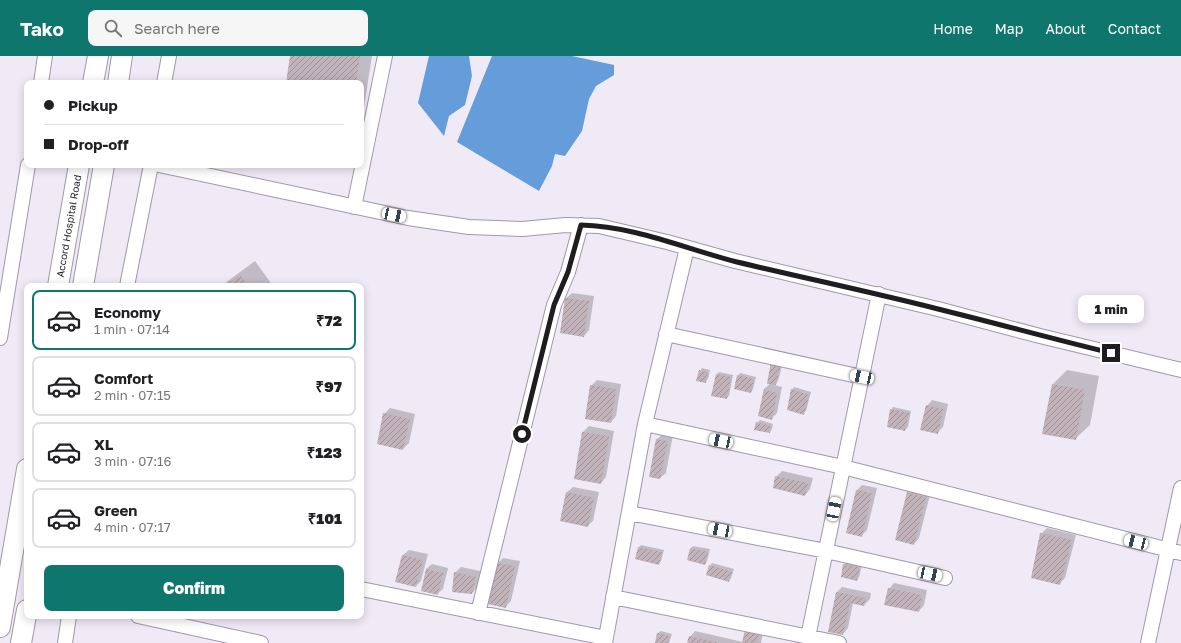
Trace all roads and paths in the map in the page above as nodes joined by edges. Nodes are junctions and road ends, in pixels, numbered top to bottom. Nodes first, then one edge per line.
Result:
1 (46, 56) edge
2 (98, 56) edge
3 (122, 56) edge
4 (169, 56) edge
5 (385, 56) edge
6 (42, 80) edge
7 (94, 80) edge
8 (118, 80) edge
9 (165, 80) edge
10 (364, 158) edge
11 (28, 168) edge
12 (78, 168) edge
13 (103, 168) edge
14 (150, 168) edge
15 (173, 168) edge
16 (362, 168) edge
17 (354, 207) junction
18 (581, 225) junction
19 (687, 248) junction
20 (59, 283) edge
21 (84, 283) edge
22 (128, 283) edge
23 (879, 294) junction
24 (666, 334) junction
25 (0, 338) edge
26 (1181, 370) edge
27 (862, 377) junction
28 (645, 424) junction
29 (843, 468) junction
30 (24, 487) edge
31 (1181, 488) edge
32 (629, 513) junction
33 (1167, 550) junction
34 (826, 551) junction
35 (1181, 553) edge
36 (945, 578) dead end
37 (364, 590) edge
38 (613, 597) junction
39 (478, 613) junction
40 (25, 619) edge
41 (69, 619) edge
42 (152, 619) edge
43 (0, 627) edge
44 (808, 637) junction
45 (605, 640) edge
46 (21, 643) edge
47 (65, 643) edge
48 (261, 643) edge
49 (839, 643) edge
50 (1148, 643) edge

1 - 6 street
2 - 7 street
3 - 8 street
4 - 9 street
5 - 10 street
11 - 25 street
12 - 20 street, Accord Hospital Road
13 - 21 street
14 - 22 street
15 - 17 street
16 - 17 street
17 - 18 street
18 - 19 street
18 - 39 street
19 - 23 street
19 - 24 street
23 - 26 street
23 - 27 street
24 - 27 street
24 - 28 street
27 - 29 street
28 - 29 street
28 - 32 street
29 - 33 street
29 - 34 street
30 - 43 street
31 - 33 street
32 - 34 street
32 - 38 street
33 - 35 street
33 - 50 street
34 - 36 street
34 - 44 street
37 - 39 street
38 - 44 street
38 - 45 street
39 - 45 street
40 - 46 street
41 - 47 street
42 - 48 street
44 - 49 street

